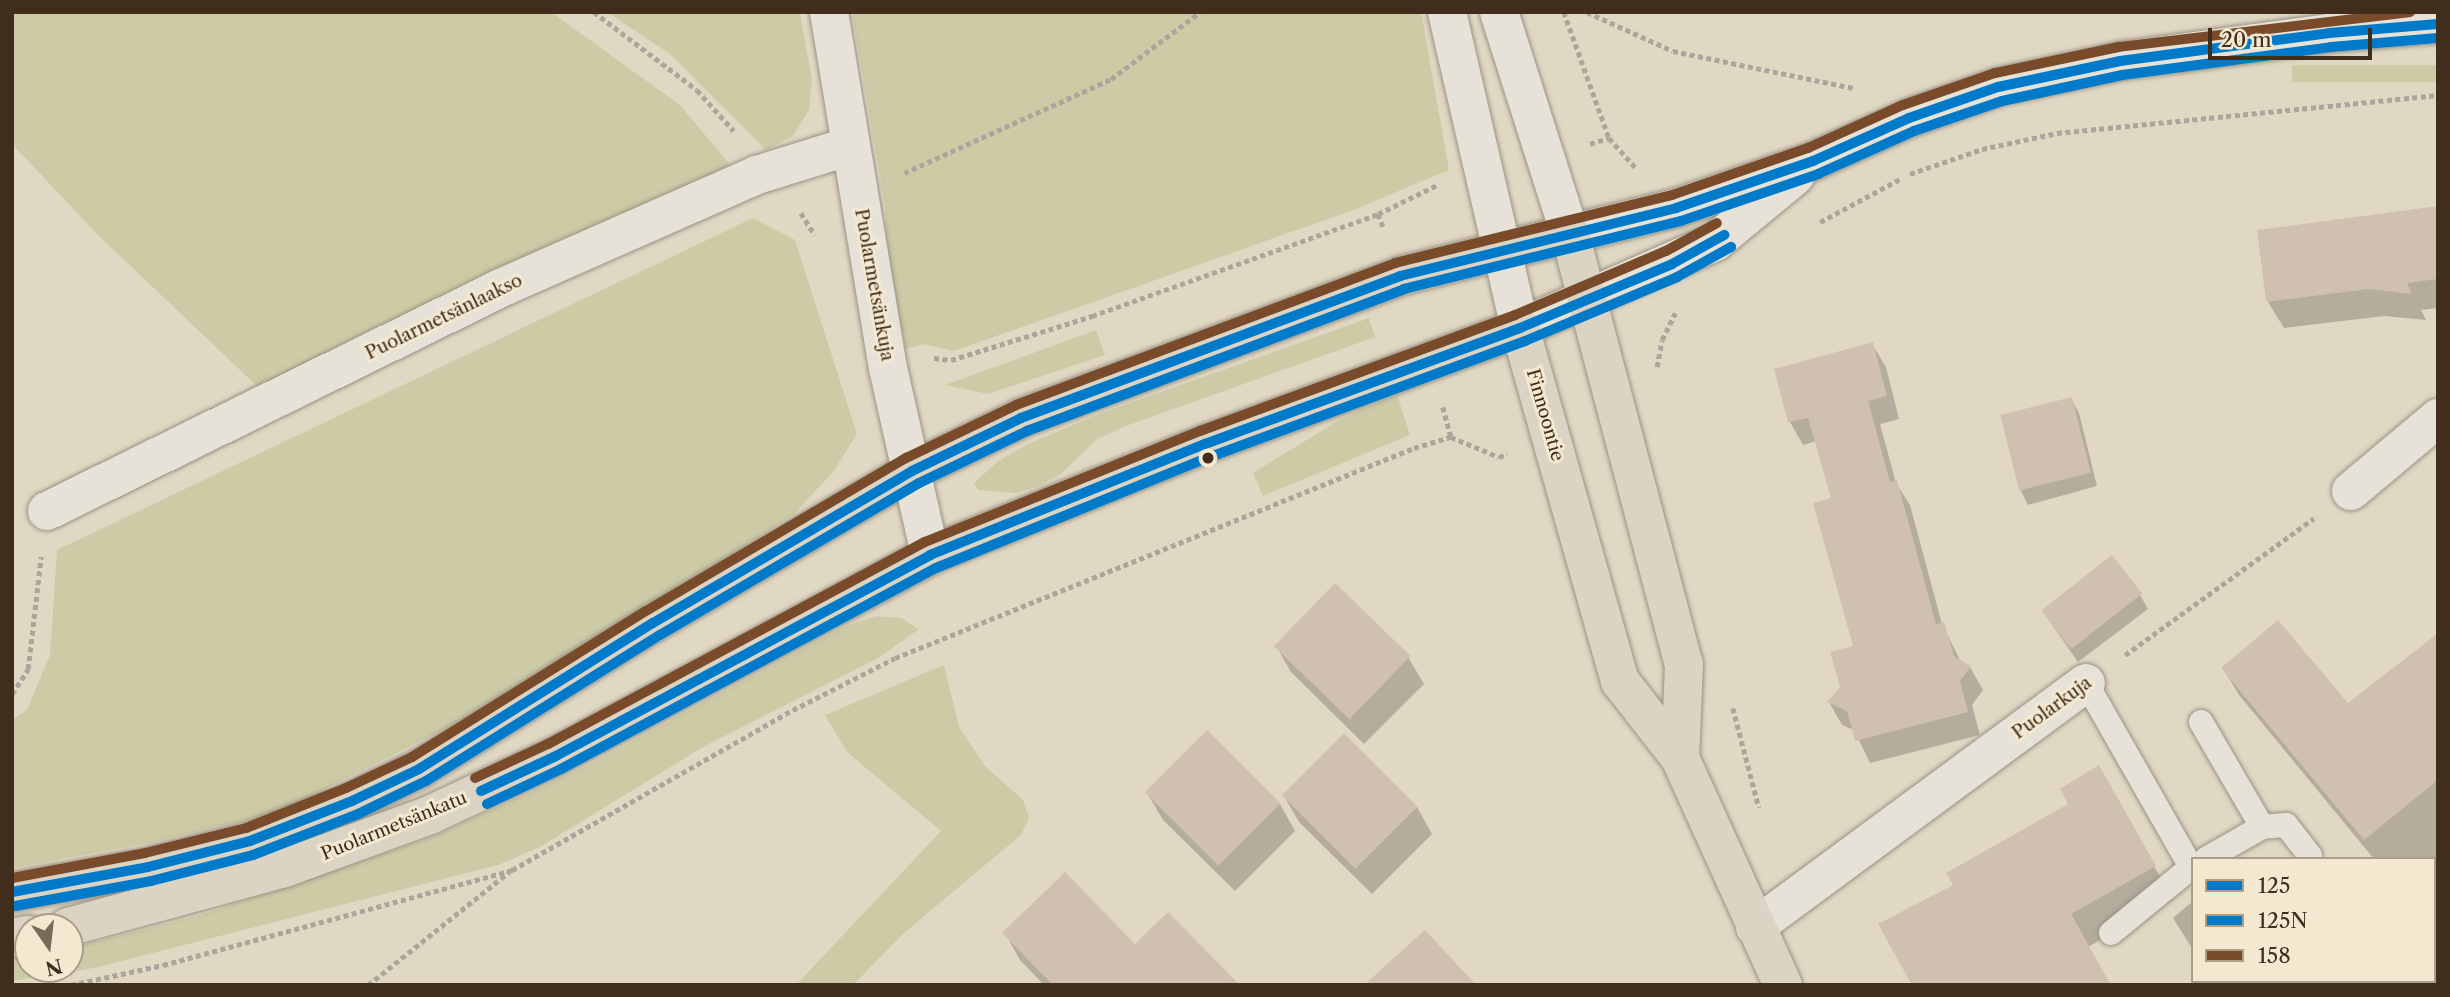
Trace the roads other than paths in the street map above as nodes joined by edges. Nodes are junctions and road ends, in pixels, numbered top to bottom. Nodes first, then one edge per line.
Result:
1 (829, 12) edge
2 (1447, 12) edge
3 (1499, 12) edge
4 (2438, 24) edge
5 (850, 146) junction
6 (1813, 161) junction
7 (1570, 234) junction
8 (1500, 250) junction
9 (1588, 299) junction
10 (1520, 328) junction
11 (2438, 418) edge
12 (912, 471) junction
13 (2351, 491) road end
14 (47, 511) road end
15 (930, 555) junction
16 (2086, 683) joint
17 (2201, 722) dead end
18 (1680, 758) junction
19 (2262, 827) junction
20 (2310, 856) dead end
21 (2193, 857) edge
22 (2209, 857) edge
23 (2191, 869) edge
24 (12, 892) edge
25 (84, 923) edge
26 (1755, 927) junction
27 (2111, 933) dead end
28 (1783, 985) edge

1 - 5 street, Puolarmetsänkuja
2 - 8 street, Finnoontie
3 - 7 street, Finnoontie
4 - 6 street
5 - 12 street, Puolarmetsänkuja
5 - 14 street, Puolarmetsänlaakso
6 - 7 street
6 - 9 street, Puolarmetsänkatu
7 - 8 main road
7 - 9 main road, Finnoontie
8 - 10 street, Finnoontie
8 - 12 main road
9 - 10 street, Puolarmetsänkatu
9 - 18 main road, Finnoontie
10 - 15 main road, Puolarmetsänkatu
10 - 18 main road, Finnoontie
11 - 13 street
12 - 15 street, Puolarmetsänkuja
12 - 24 main road
15 - 25 main road, Puolarmetsänkatu
16 - 21 lane
16 - 26 street, Puolarkuja
17 - 19 lane
18 - 26 main road, Finnoontie
19 - 20 lane
19 - 22 lane
23 - 27 lane
26 - 28 main road, Finnoontie

